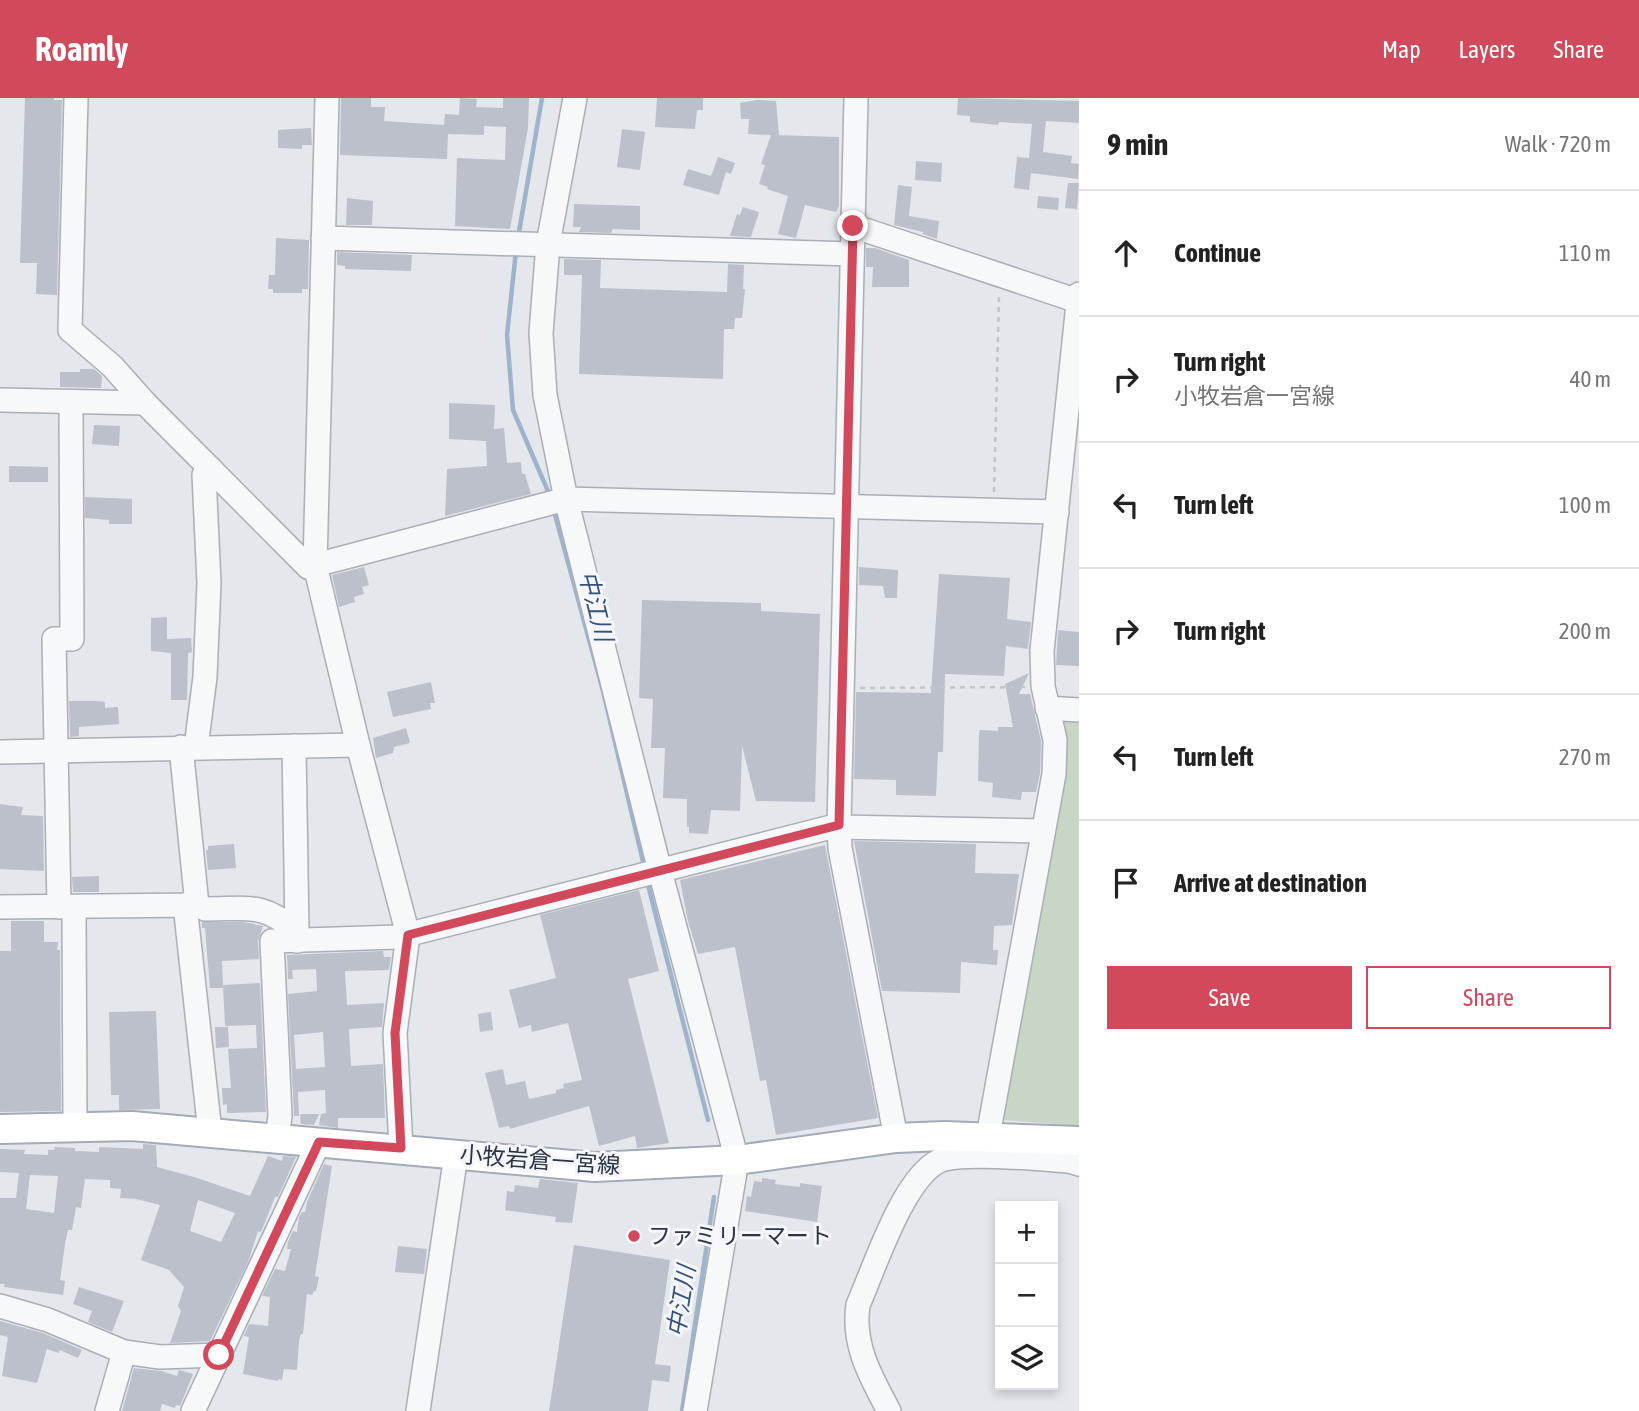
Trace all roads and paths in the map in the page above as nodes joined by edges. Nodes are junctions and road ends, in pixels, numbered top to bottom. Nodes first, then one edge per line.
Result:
1 (76, 98) edge
2 (327, 98) edge
3 (575, 98) edge
4 (856, 98) edge
5 (853, 226) junction
6 (323, 238) junction
7 (542, 244) junction
8 (852, 254) junction
9 (1000, 275) junction
10 (1079, 294) edge
11 (1078, 301) edge
12 (0, 400) edge
13 (71, 402) junction
14 (145, 404) junction
15 (1073, 425) edge
16 (211, 469) junction
17 (556, 502) junction
18 (846, 505) junction
19 (994, 510) junction
20 (1057, 512) junction
21 (315, 565) junction
22 (842, 688) junction
23 (1045, 697) junction
24 (1079, 710) edge
25 (358, 745) junction
26 (294, 746) junction
27 (189, 747) junction
28 (56, 750) junction
29 (0, 752) edge
30 (839, 826) junction
31 (1043, 831) junction
32 (650, 873) junction
33 (191, 905) junction
34 (0, 907) edge
35 (67, 907) junction
36 (408, 935) junction
37 (297, 937) junction
38 (75, 1126) junction
39 (0, 1129) edge
40 (210, 1132) junction
41 (988, 1136) junction
42 (277, 1138) junction
43 (896, 1138) junction
44 (1079, 1141) edge
45 (319, 1142) junction
46 (401, 1148) junction
47 (456, 1155) junction
48 (737, 1160) junction
49 (1079, 1164) edge
50 (0, 1306) edge
51 (124, 1352) junction
52 (219, 1355) junction
53 (107, 1411) edge
54 (193, 1411) edge
55 (418, 1411) edge
56 (695, 1411) edge
57 (889, 1411) edge

1 - 14 street
2 - 6 street
3 - 7 street
4 - 5 street
5 - 8 street
5 - 9 street
6 - 7 street
6 - 21 street
7 - 8 street
7 - 17 street
8 - 18 street
9 - 11 street
9 - 19 path
10 - 11 street
11 - 15 street
12 - 13 street
13 - 14 street
13 - 28 street
14 - 16 street
15 - 20 street
16 - 21 street
16 - 27 street
17 - 18 street
17 - 21 street
17 - 32 street
18 - 19 street
18 - 22 street
19 - 20 street
20 - 23 street
21 - 25 street
22 - 23 path
22 - 30 street
23 - 24 street
23 - 31 street
25 - 26 street
25 - 36 street
26 - 27 street
26 - 37 street
27 - 28 street
27 - 33 street
28 - 29 street
28 - 35 street
30 - 31 street
30 - 32 street
30 - 43 street
31 - 41 street
32 - 36 street
32 - 48 street
33 - 35 street
33 - 37 street
33 - 40 street
34 - 35 street
35 - 38 street
36 - 37 street
36 - 46 street
37 - 42 street
38 - 39 main road, 小牧岩倉一宮線
38 - 40 main road, 小牧岩倉一宮線
40 - 42 main road, 小牧岩倉一宮線
41 - 43 main road, 小牧岩倉一宮線
41 - 44 main road, 小牧岩倉一宮線
42 - 45 main road, 小牧岩倉一宮線
43 - 48 main road, 小牧岩倉一宮線
45 - 46 main road, 小牧岩倉一宮線
45 - 52 street
46 - 47 main road, 小牧岩倉一宮線
47 - 48 main road, 小牧岩倉一宮線
47 - 55 street
48 - 56 street
49 - 57 street
50 - 51 street
51 - 52 street
51 - 53 street
52 - 54 street

